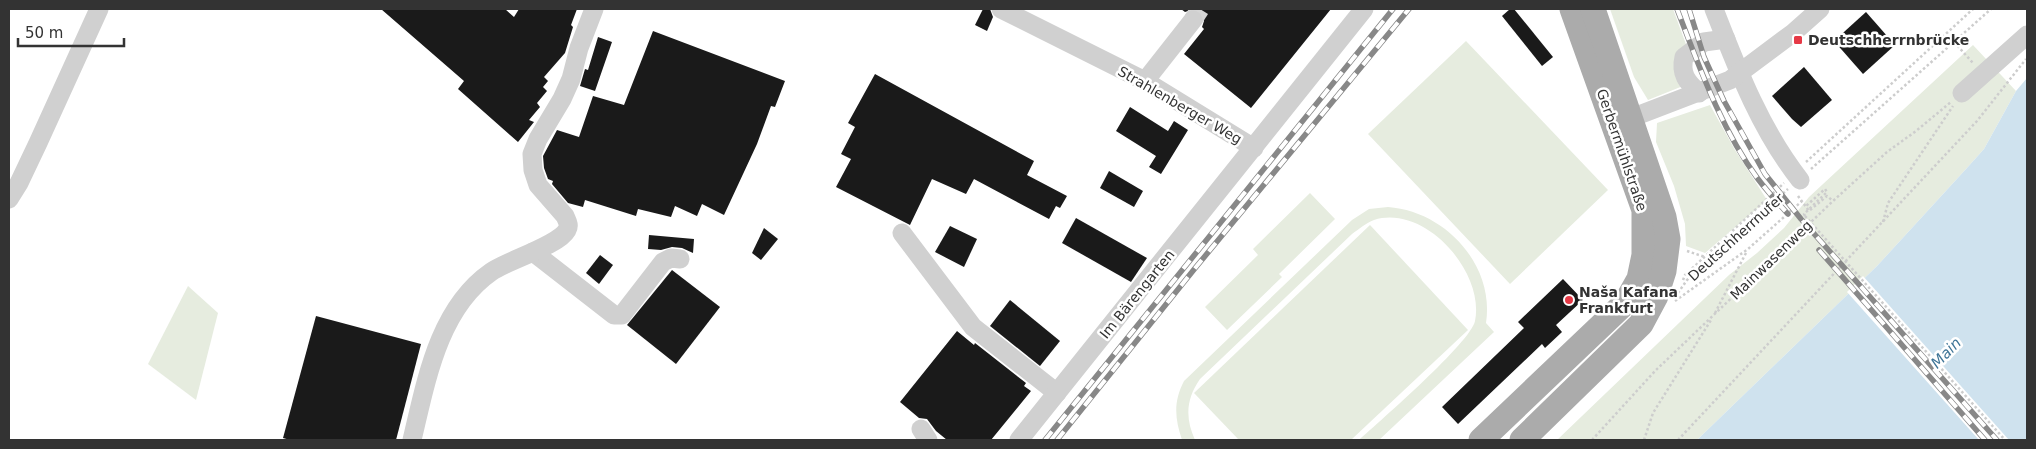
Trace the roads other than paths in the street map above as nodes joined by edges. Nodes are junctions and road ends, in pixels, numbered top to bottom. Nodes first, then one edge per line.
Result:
1 (99, 9) edge
2 (594, 9) edge
3 (1001, 9) edge
4 (1364, 9) edge
5 (1572, 9) edge
6 (1593, 9) edge
7 (1714, 9) edge
8 (1820, 9) edge
9 (1194, 20) tunnel mouth
10 (2027, 35) edge
11 (1726, 40) junction
12 (1739, 74) junction
13 (1145, 81) junction
14 (1699, 92) junction
15 (1962, 93) road end
16 (1625, 127) junction
17 (1254, 148) junction
18 (1798, 183) road end
19 (9, 198) edge
20 (902, 233) dead end
21 (533, 252) junction
22 (680, 259) dead end
23 (1057, 393) junction
24 (412, 440) edge
25 (1019, 440) edge
26 (1481, 440) edge
27 (1522, 440) edge

1 - 19 street
2 - 21 street
3 - 13 street, Strahlenberger Weg
4 - 17 street, Strahlenberger Weg
5 - 16 main road, Gerbermühlstraße
6 - 16 main road, Gerbermühlstraße
7 - 11 street
8 - 12 street
9 - 13 street
10 - 15 street
11 - 12 street
11 - 14 street
12 - 14 street
12 - 18 street
13 - 17 street, Strahlenberger Weg
14 - 16 street
16 - 26 main road, Gerbermühlstraße
16 - 27 main road, Gerbermühlstraße
17 - 23 street, Im Bärengarten
20 - 23 street
21 - 22 street
21 - 24 street
23 - 25 street, Im Bärengarten

